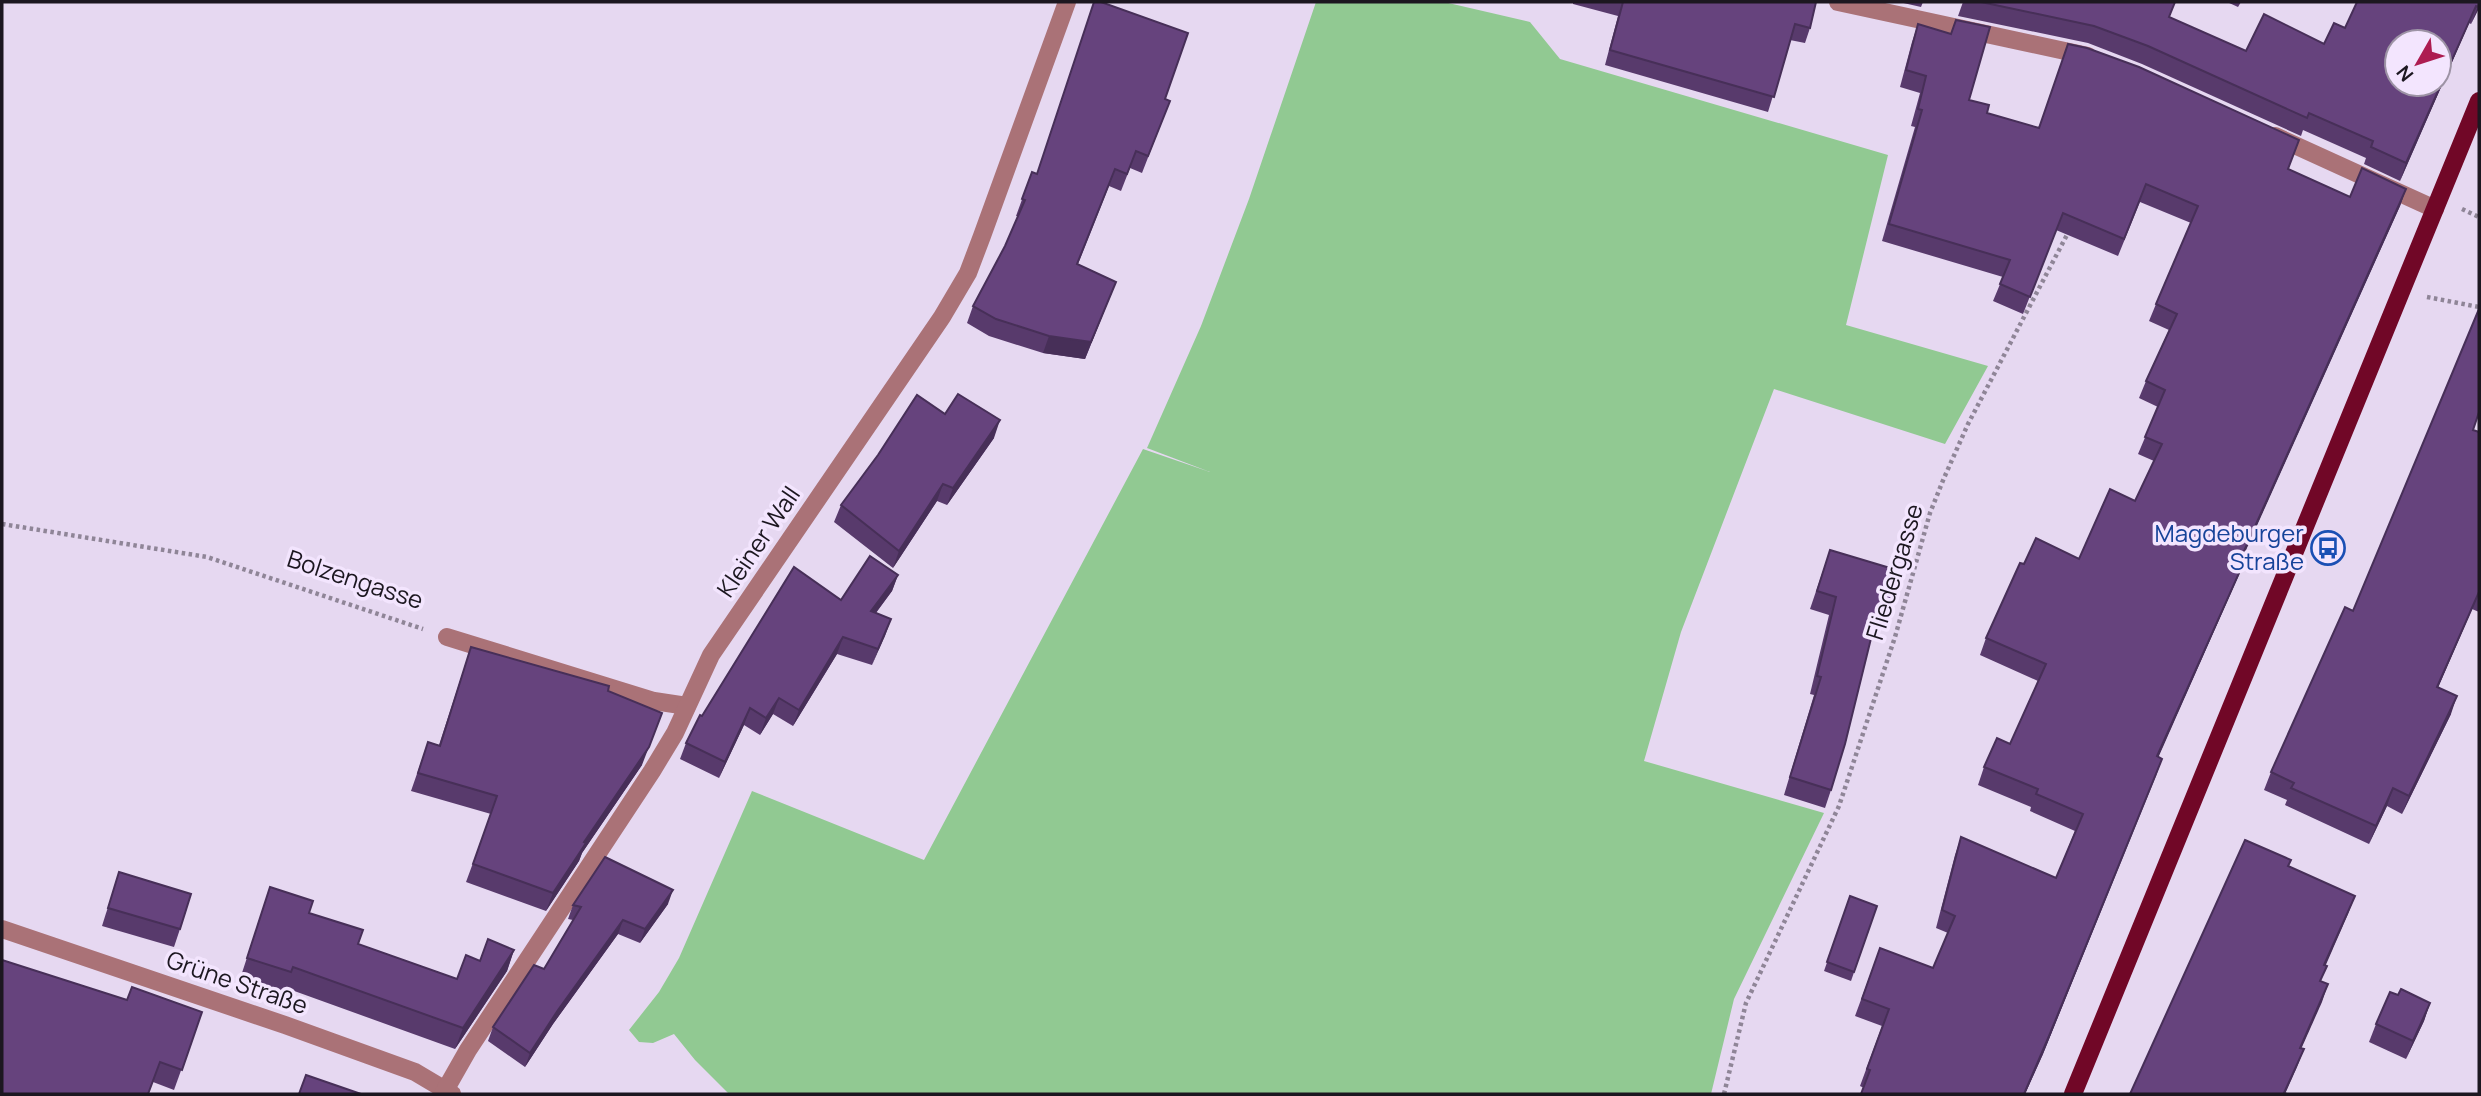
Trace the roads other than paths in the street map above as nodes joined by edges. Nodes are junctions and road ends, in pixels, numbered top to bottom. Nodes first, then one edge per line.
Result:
1 (1067, 2) edge
2 (1838, 2) edge
3 (2105, 62) edge
4 (2479, 101) edge
5 (2265, 131) edge
6 (2435, 209) junction
7 (447, 638) road end
8 (687, 706) junction
9 (2, 929) edge
10 (447, 1093) edge
11 (2073, 1094) edge

1 - 8 street, Kleiner Wall
2 - 3 street
4 - 6 main road
5 - 6 street
6 - 11 main road
7 - 8 street
8 - 10 street, Kleiner Wall
9 - 10 street, Grüne Straße

